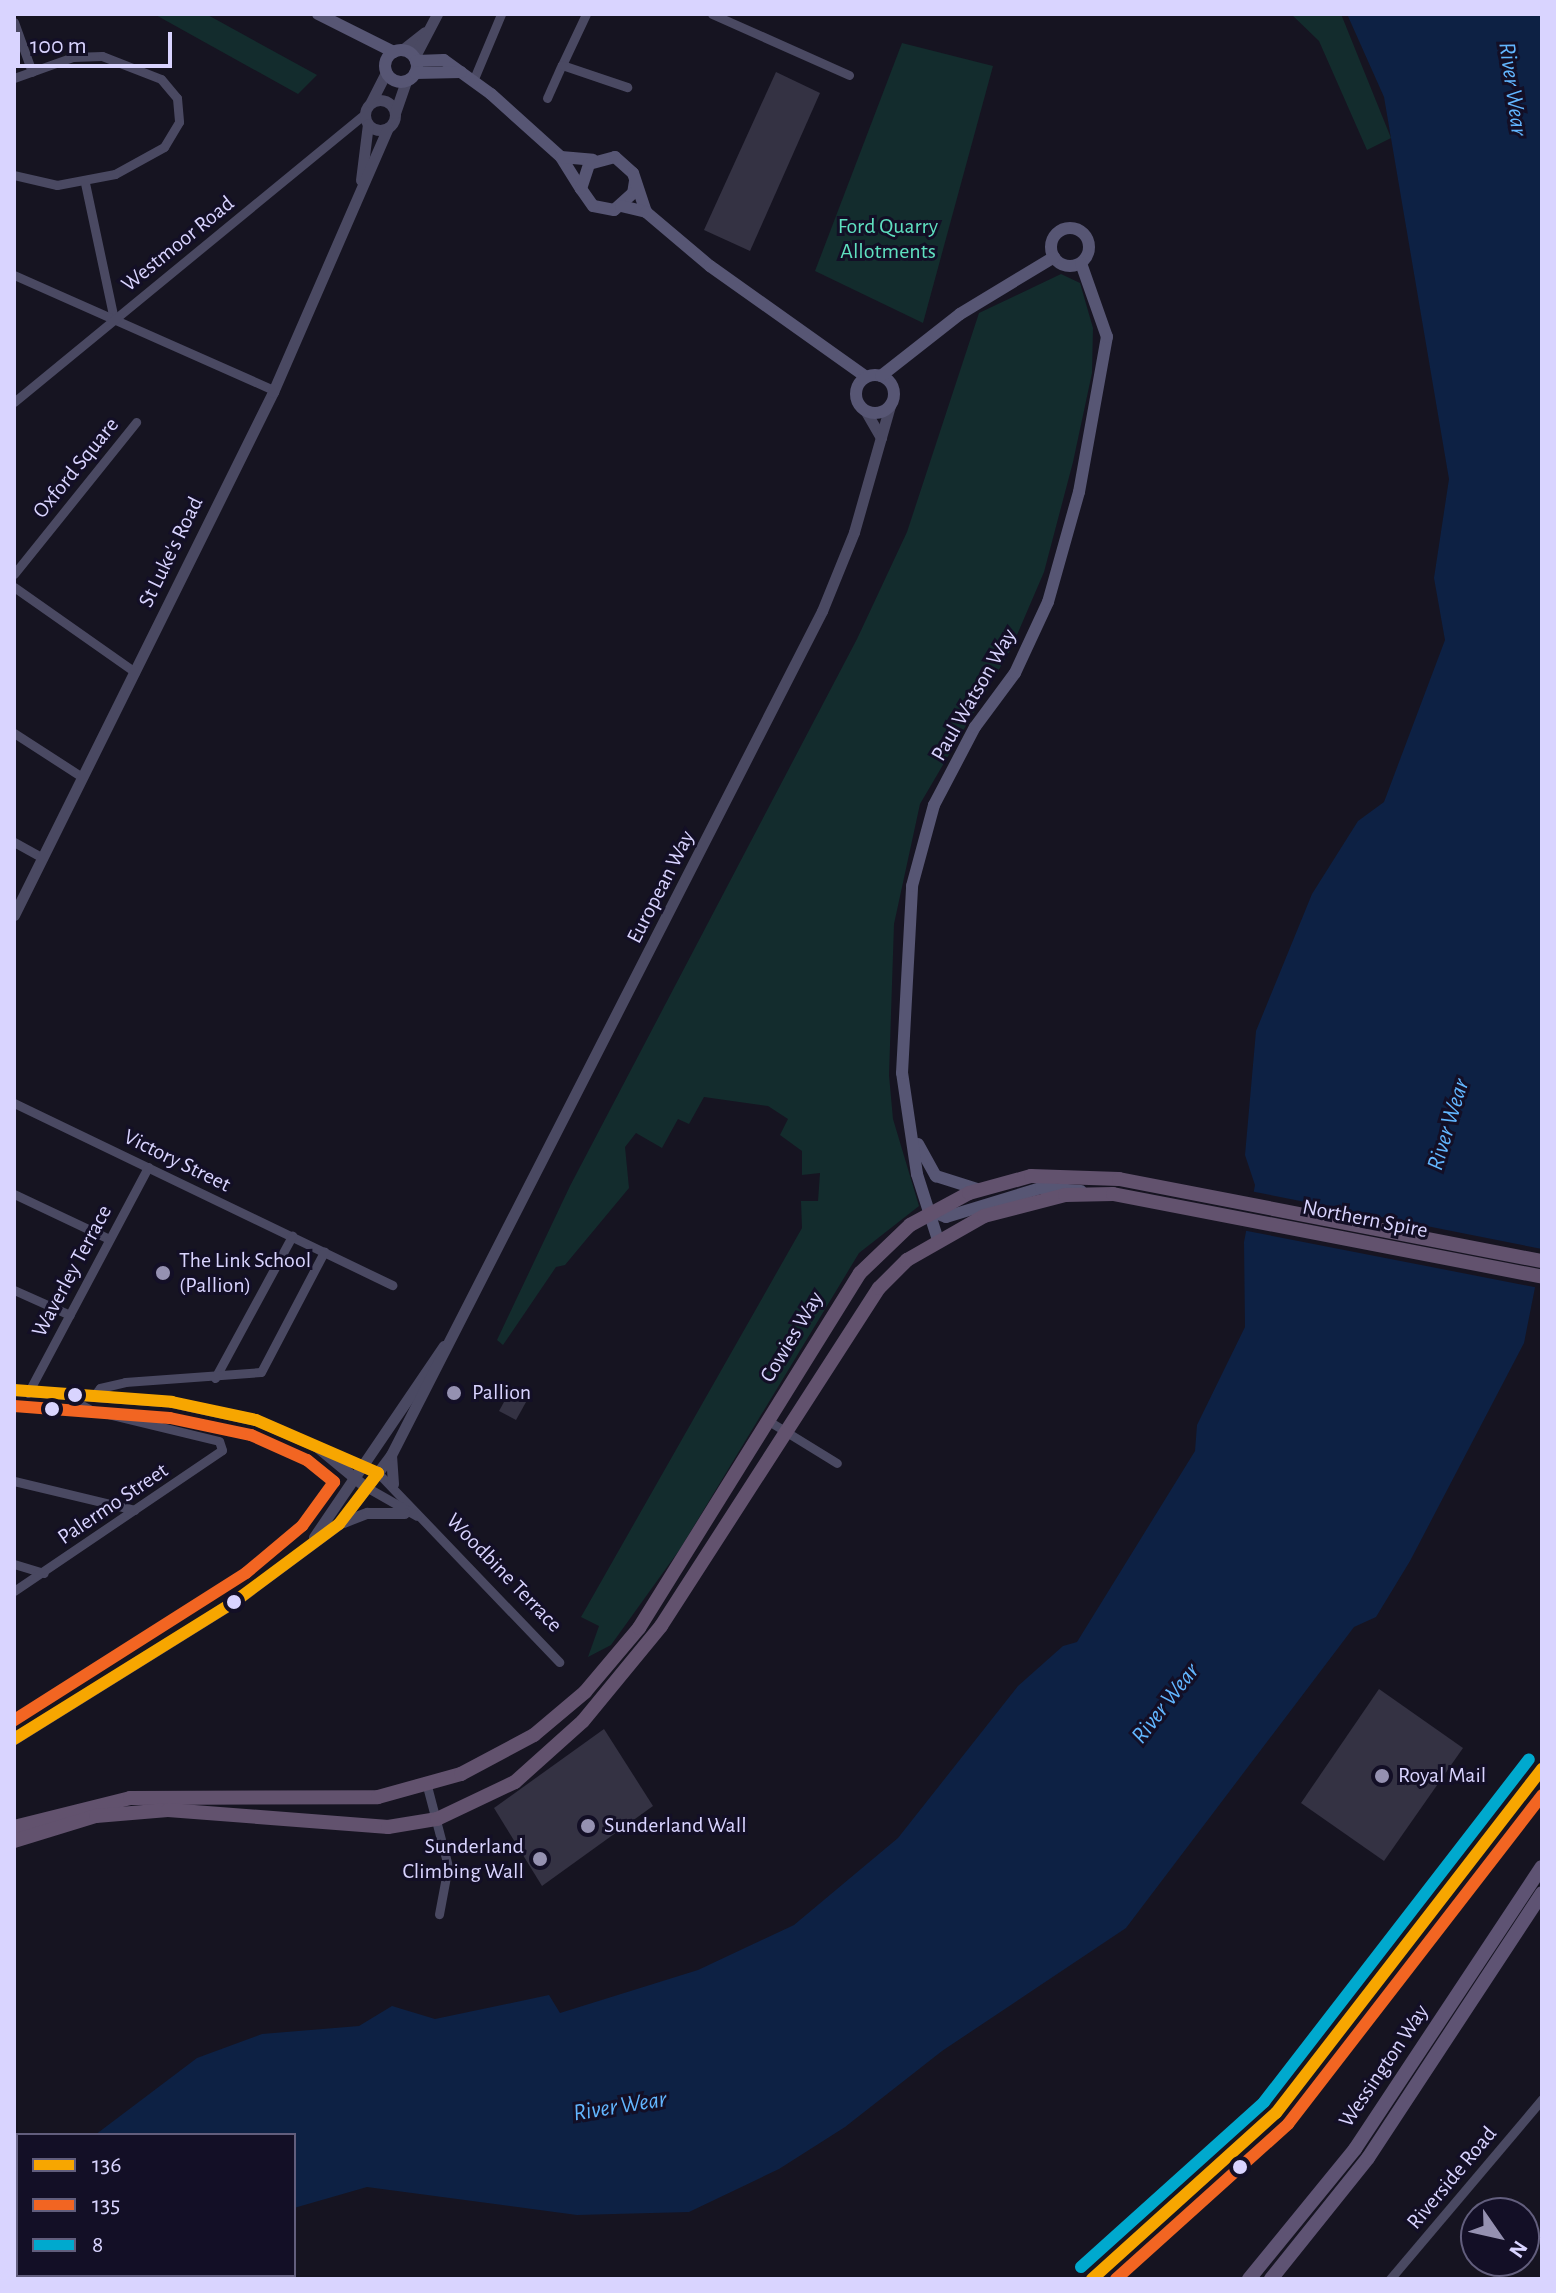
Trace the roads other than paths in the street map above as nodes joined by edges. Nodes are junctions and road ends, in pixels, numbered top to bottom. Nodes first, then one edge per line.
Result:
1 (318, 14) edge
2 (437, 14) edge
3 (501, 14) edge
4 (586, 14) edge
5 (712, 14) edge
6 (14, 22) edge
7 (432, 26) junction
8 (360, 39) junction
9 (398, 51) junction
10 (562, 65) junction
11 (413, 68) junction
12 (386, 70) junction
13 (32, 72) junction
14 (849, 75) dead end
15 (14, 78) edge
16 (473, 81) junction
17 (627, 87) dead end
18 (547, 98) dead end
19 (371, 102) junction
20 (395, 113) junction
21 (366, 119) junction
22 (388, 128) junction
23 (561, 157) junction
24 (593, 160) junction
25 (14, 175) edge
26 (635, 181) junction
27 (85, 183) junction
28 (581, 189) junction
29 (355, 203) junction
30 (621, 206) junction
31 (646, 212) junction
32 (1054, 257) junction
33 (1081, 263) junction
34 (14, 275) edge
35 (114, 319) junction
36 (910, 357) junction
37 (881, 376) junction
38 (861, 382) junction
39 (892, 385) junction
40 (274, 390) junction
41 (14, 402) edge
42 (890, 406) junction
43 (865, 410) junction
44 (136, 422) dead end
45 (881, 439) junction
46 (14, 574) edge
47 (14, 587) edge
48 (135, 672) junction
49 (14, 733) edge
50 (82, 777) junction
51 (14, 842) edge
52 (43, 858) junction
53 (14, 915) edge
54 (14, 1103) edge
55 (905, 1107) junction
56 (148, 1167) junction
57 (981, 1189) junction
58 (14, 1194) edge
59 (1093, 1194) junction
60 (1182, 1197) junction
61 (931, 1211) junction
62 (292, 1236) junction
63 (109, 1239) junction
64 (938, 1240) junction
65 (324, 1252) junction
66 (1542, 1261) edge
67 (1542, 1277) edge
68 (393, 1285) dead end
69 (14, 1290) edge
70 (70, 1315) junction
71 (448, 1342) junction
72 (215, 1378) junction
73 (14, 1390) edge
74 (28, 1393) junction
75 (93, 1397) junction
76 (70, 1399) junction
77 (767, 1420) junction
78 (784, 1430) junction
79 (316, 1446) junction
80 (391, 1455) junction
81 (837, 1463) dead end
82 (365, 1466) junction
83 (378, 1473) junction
84 (355, 1480) junction
85 (14, 1481) edge
86 (393, 1484) junction
87 (368, 1488) junction
88 (135, 1510) junction
89 (411, 1515) junction
90 (339, 1524) junction
91 (314, 1537) junction
92 (14, 1564) edge
93 (44, 1573) junction
94 (14, 1591) edge
95 (559, 1662) dead end
96 (14, 1739) edge
97 (1542, 1769) edge
98 (427, 1786) junction
99 (437, 1819) junction
100 (14, 1827) edge
101 (14, 1841) edge
102 (1542, 1867) edge
103 (1542, 1893) edge
104 (439, 1914) dead end
105 (1542, 2099) edge
106 (1092, 2279) edge
107 (1249, 2279) edge
108 (1271, 2279) edge
109 (1390, 2279) edge

1 - 8 main road
2 - 7 street
3 - 16 street
4 - 10 street
5 - 14 street
6 - 13 street
7 - 9 street
7 - 11 street
8 - 9 main road
8 - 12 main road
9 - 11 main road
9 - 12 main road
10 - 17 street
10 - 18 street
11 - 12 main road
11 - 16 main road
11 - 20 street
12 - 19 street
13 - 15 street
13 - 27 street
16 - 23 main road
19 - 20 street
19 - 21 street
20 - 22 street, St Luke's Road
21 - 22 street
21 - 29 street, St Luke's Road
21 - 35 street, Westmoor Road
22 - 29 street, St Luke's Road
23 - 24 main road
23 - 28 main road
24 - 26 main road
24 - 28 main road
25 - 27 street
26 - 30 main road
26 - 31 main road
27 - 35 street
28 - 30 main road
29 - 40 street, St Luke's Road
30 - 31 main road
31 - 38 main road
32 - 33 main road
32 - 33 main road
32 - 36 main road
33 - 55 main road, Paul Watson Way
34 - 35 street
35 - 40 street
35 - 41 street, Westmoor Road
36 - 37 main road
36 - 39 main road
37 - 38 main road
37 - 39 main road
38 - 43 main road
39 - 42 main road
40 - 48 street, St Luke's Road
42 - 43 main road
42 - 45 street, European Way
43 - 45 street
44 - 46 street, Oxford Square
45 - 71 street, European Way
47 - 48 street
48 - 50 street, St Luke's Road
49 - 50 street
50 - 52 street, St Luke's Road
51 - 52 street
52 - 53 street, St Luke's Road
54 - 56 street, Victory Street
55 - 57 main road, Paul Watson Way
55 - 61 main road, Paul Watson Way
56 - 62 street, Victory Street
56 - 63 street, Waverley Terrace
57 - 60 highway, Cowies Way
57 - 61 highway, Cowies Way
58 - 63 street
59 - 60 highway, Cowies Way
59 - 61 main road
59 - 64 highway, Cowies Way
60 - 66 highway, Northern Spire
60 - 67 highway, Northern Spire
61 - 64 main road, Paul Watson Way
61 - 77 highway, Cowies Way
62 - 65 street, Victory Street
62 - 72 street
63 - 70 street, Waverley Terrace
64 - 78 highway, Cowies Way
65 - 68 street, Victory Street
65 - 72 street
69 - 70 street
70 - 74 street, Waverley Terrace
71 - 80 street, European Way
71 - 82 street, European Way
72 - 75 street
73 - 74 street
74 - 76 street
75 - 76 street
75 - 79 street
76 - 88 street, Palermo Street
77 - 78 street
77 - 98 highway, Cowies Way
78 - 81 street
78 - 99 highway, Cowies Way
79 - 82 street
79 - 84 street
80 - 83 street, European Way
80 - 86 street
82 - 83 street
82 - 84 street, European Way
83 - 86 street, Woodbine Terrace
83 - 87 street, European Way
84 - 87 street
84 - 91 street, European Way
85 - 88 street
86 - 89 street, Woodbine Terrace
87 - 89 street, Woodbine Terrace
87 - 90 street, European Way
88 - 93 street, Palermo Street
89 - 90 street
89 - 95 street, Woodbine Terrace
90 - 91 street
91 - 96 street
92 - 93 street
93 - 94 street, Palermo Street
97 - 106 street
98 - 99 street
98 - 100 highway, Cowies Way
99 - 101 highway
99 - 104 street
102 - 107 main road, Wessington Way
103 - 108 main road, Wessington Way
105 - 109 street, Riverside Road

